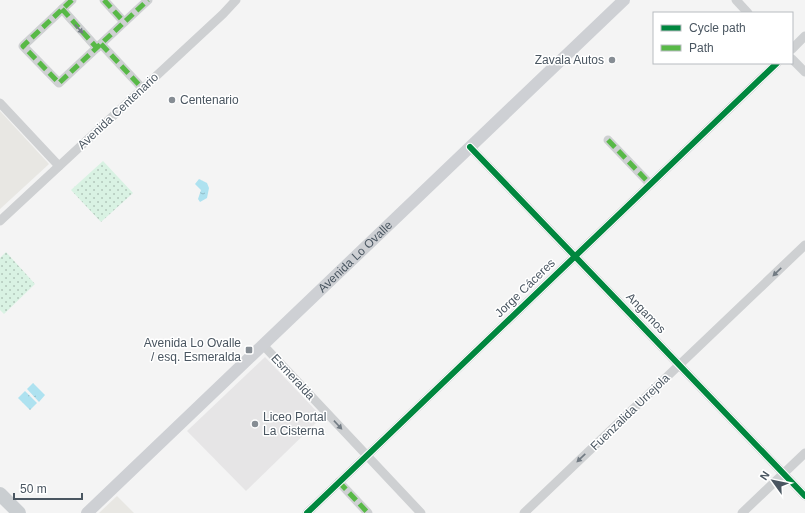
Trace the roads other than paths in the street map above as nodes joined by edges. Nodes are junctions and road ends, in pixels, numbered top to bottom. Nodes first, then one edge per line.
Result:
1 (72, 0) edge
2 (104, 0) edge
3 (148, 0) edge
4 (236, 0) edge
5 (624, 0) edge
6 (736, 0) edge
7 (62, 10) junction
8 (747, 12) edge
9 (124, 22) junction
10 (805, 36) edge
11 (99, 46) junction
12 (793, 48) edge
13 (793, 60) edge
14 (776, 64) edge
15 (805, 72) edge
16 (142, 88) junction
17 (0, 103) edge
18 (608, 140) dead end
19 (470, 147) junction
20 (59, 166) junction
21 (650, 184) junction
22 (0, 221) edge
23 (805, 245) edge
24 (576, 255) junction
25 (264, 346) junction
26 (680, 364) junction
27 (805, 453) edge
28 (367, 455) junction
29 (783, 473) junction
30 (339, 482) junction
31 (0, 494) edge
32 (805, 496) edge
33 (19, 513) edge
34 (87, 513) edge
35 (307, 513) edge
36 (368, 513) edge
37 (421, 513) edge
38 (524, 513) edge
39 (742, 513) edge

1 - 7 street
2 - 9 street
3 - 9 street
4 - 16 street, Avenida Centenario
5 - 19 main road, Avenida Lo Ovalle
6 - 8 street
7 -> 11 street
7 - 11 street
9 - 11 street
10 - 12 street
11 - 16 street
13 - 15 street
14 - 21 street, Jorge Cáceres
16 - 20 street, Avenida Centenario
17 - 20 street
18 - 21 street
19 - 24 street, Angamos
19 - 25 main road, Avenida Lo Ovalle
20 - 22 street, Avenida Centenario
21 - 24 street, Jorge Cáceres
23 -> 26 street, Fuenzalida Urrejola
24 - 26 street, Angamos
24 - 28 street, Jorge Cáceres
25 -> 28 street, Esmeralda
25 - 34 main road, Avenida Lo Ovalle
26 - 29 street, Angamos
26 -> 38 street, Fuenzalida Urrejola
27 - 29 street
28 - 30 street, Jorge Cáceres
28 - 37 street, Esmeralda
29 - 32 street, Angamos
29 - 39 street
30 - 35 street, Jorge Cáceres
30 - 36 street
31 - 33 main road

